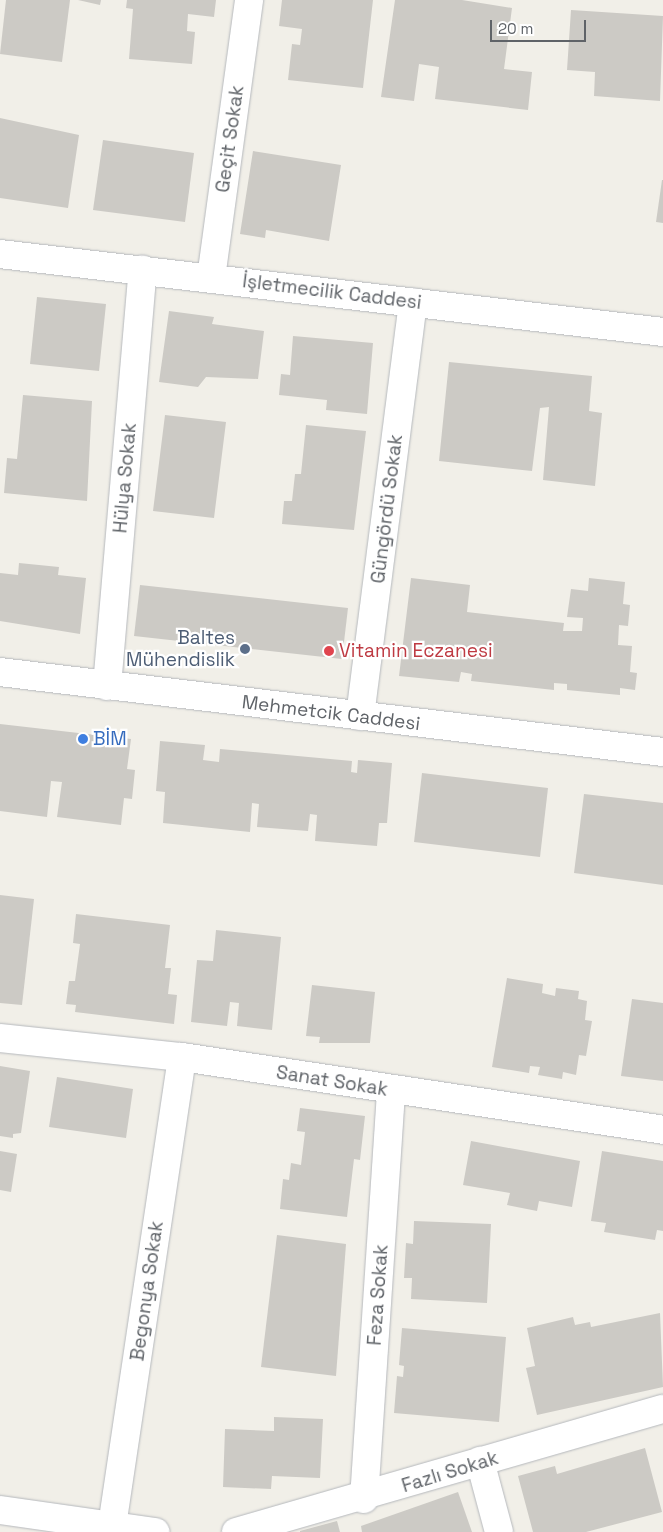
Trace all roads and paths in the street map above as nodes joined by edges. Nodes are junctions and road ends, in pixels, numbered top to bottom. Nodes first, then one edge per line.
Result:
1 (248, 0) edge
2 (0, 254) edge
3 (143, 270) junction
4 (210, 278) junction
5 (413, 302) junction
6 (663, 332) edge
7 (0, 672) edge
8 (107, 686) junction
9 (360, 716) junction
10 (663, 752) edge
11 (0, 1038) edge
12 (182, 1057) junction
13 (391, 1090) junction
14 (663, 1130) edge
15 (663, 1410) edge
16 (480, 1462) junction
17 (364, 1499) junction
18 (0, 1510) edge
19 (112, 1526) junction
20 (155, 1532) edge
21 (236, 1532) edge
22 (500, 1532) edge

1 - 4 street, Geçit Sokak
2 - 3 street, İşletmecilik Caddesi
3 - 4 street, İşletmecilik Caddesi
3 - 8 street, Hülya Sokak
4 - 5 street, İşletmecilik Caddesi
5 - 6 street, İşletmecilik Caddesi
5 - 9 street, Güngördü Sokak
7 - 8 street, Mehmetcik Caddesi
8 - 9 street, Mehmetcik Caddesi
9 - 10 street, Mehmetcik Caddesi
11 - 12 street, Sanat Sokak
12 - 13 street, Sanat Sokak
12 - 19 street, Begonya Sokak
13 - 14 street, Sanat Sokak
13 - 17 street, Feza Sokak
15 - 16 street, Fazlı Sokak
16 - 17 street, Fazlı Sokak
16 - 22 street
17 - 21 street, Fazlı Sokak
18 - 19 street
19 - 20 street

